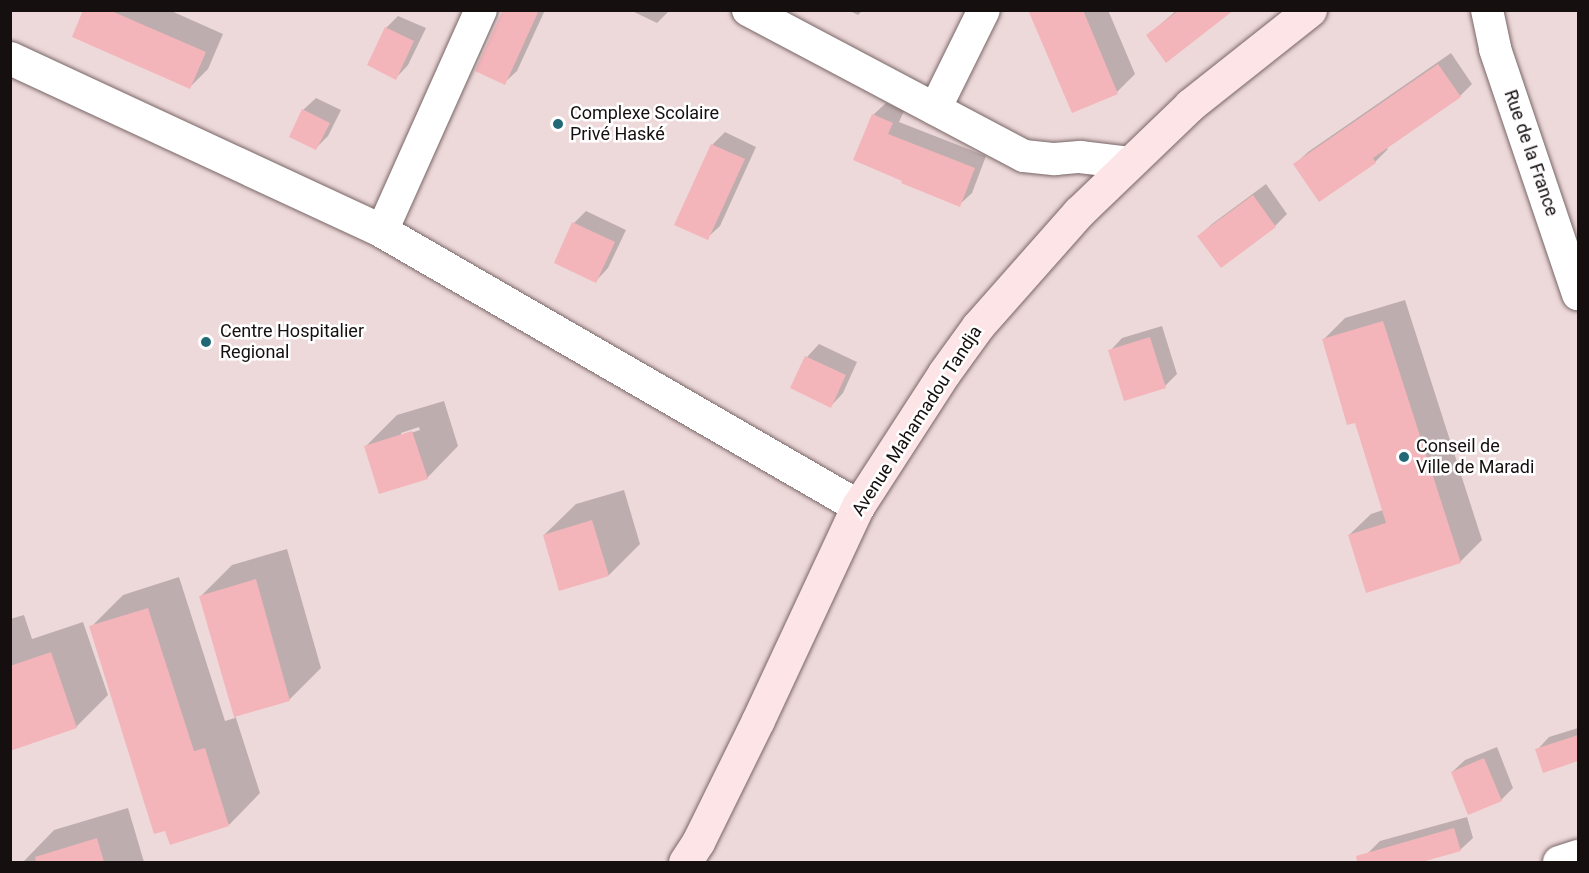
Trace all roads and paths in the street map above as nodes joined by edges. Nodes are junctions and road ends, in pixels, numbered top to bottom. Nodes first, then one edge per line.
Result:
1 (481, 10) edge
2 (748, 10) edge
3 (984, 10) edge
4 (1310, 10) edge
5 (1487, 10) edge
6 (10, 58) edge
7 (935, 109) junction
8 (1130, 163) junction
9 (382, 231) junction
10 (1578, 294) edge
11 (858, 506) junction
12 (696, 856) edge
13 (1578, 856) edge
14 (1559, 862) edge

1 - 9 street
2 - 7 street
3 - 7 street
4 - 8 main road, Avenue Mahamadou Tandja
5 - 10 street, Rue de la France
6 - 9 street
7 - 8 street
8 - 11 main road, Avenue Mahamadou Tandja
9 - 11 street
11 - 12 main road, Avenue Mahamadou Tandja
13 - 14 street

